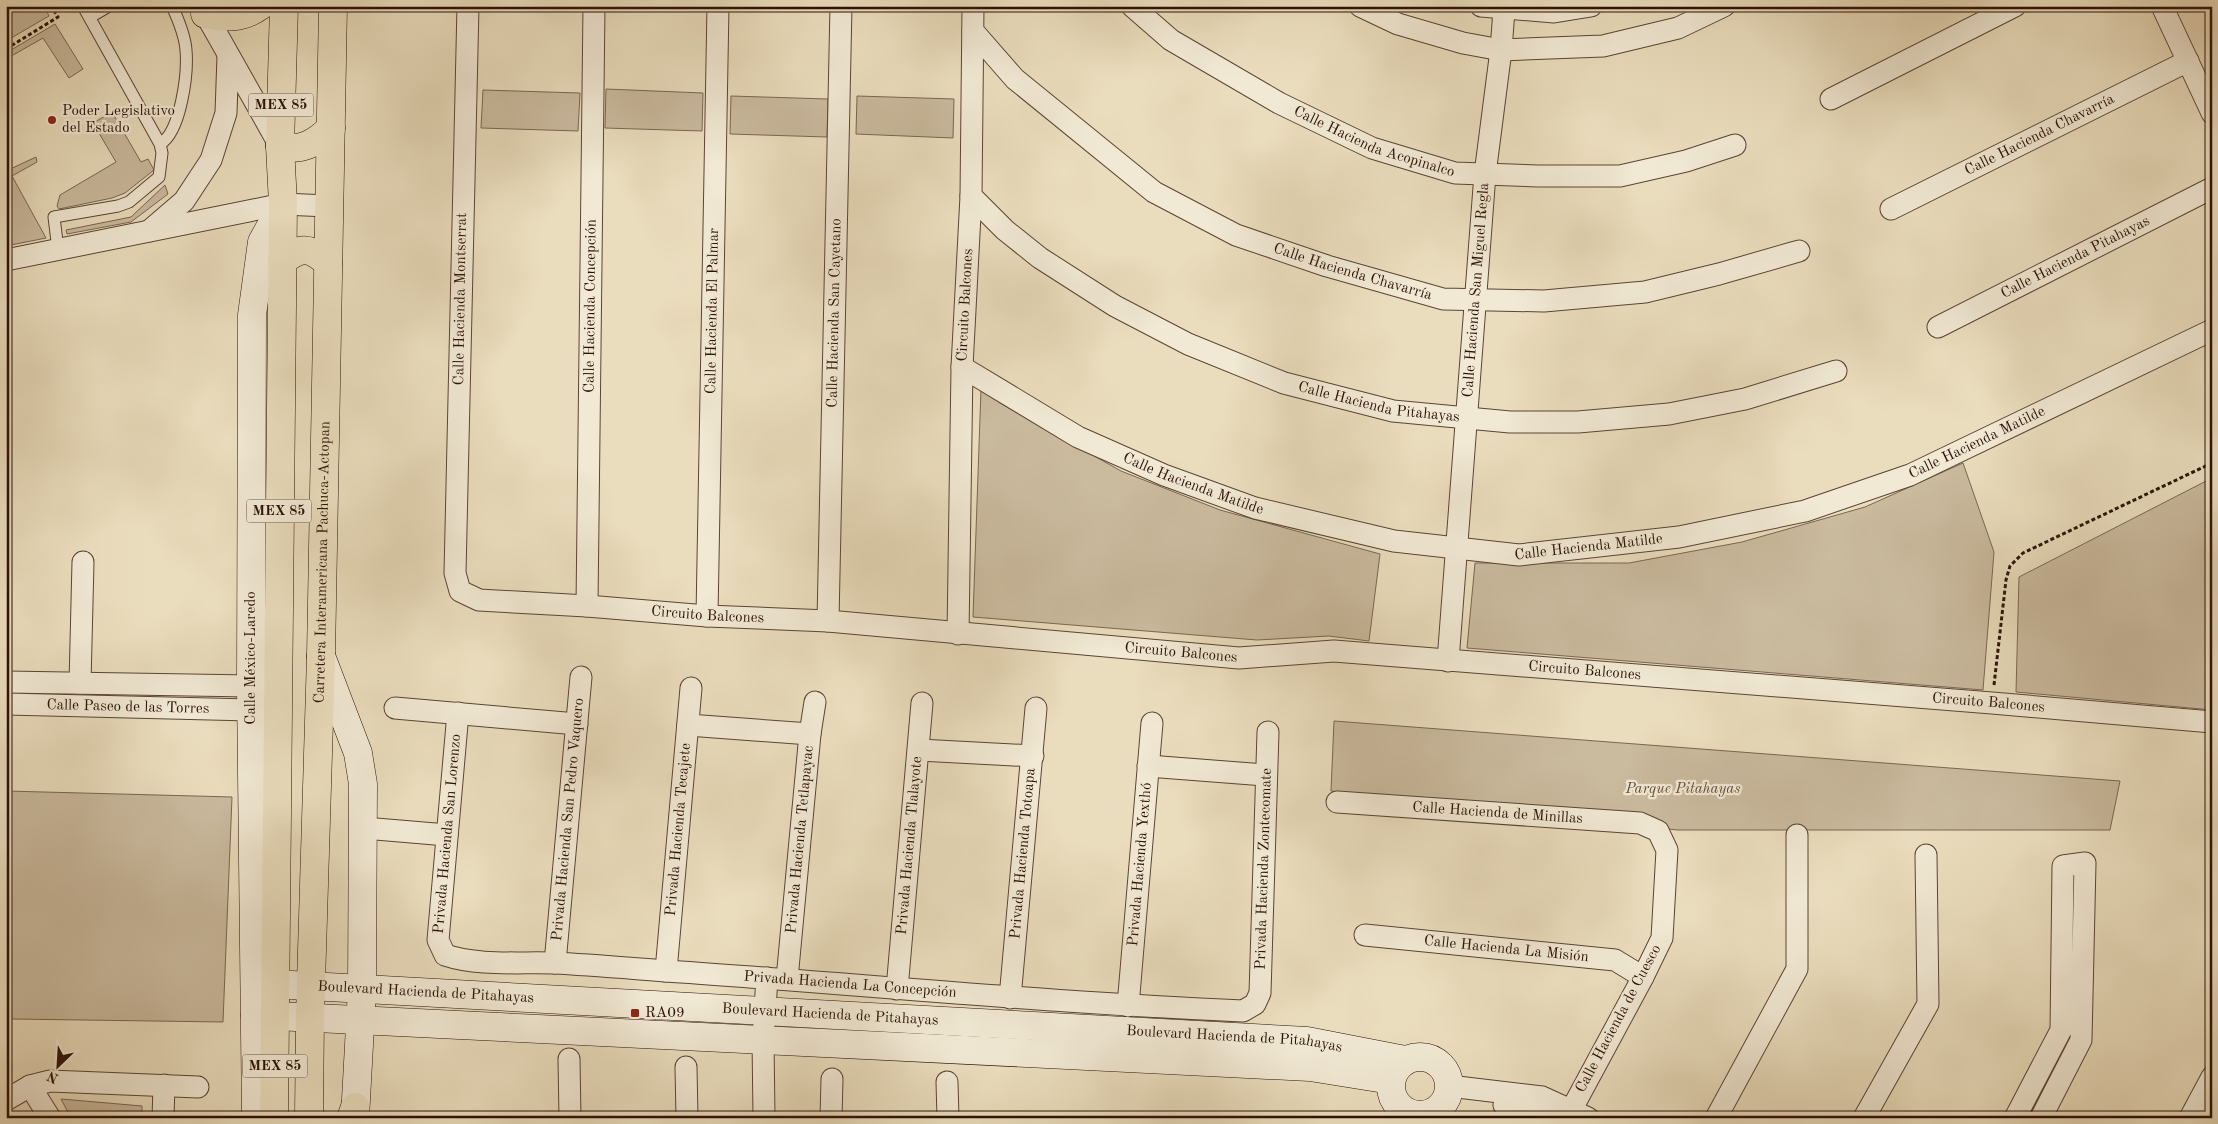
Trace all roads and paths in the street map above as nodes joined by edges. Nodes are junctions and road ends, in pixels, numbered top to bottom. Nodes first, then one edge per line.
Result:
1 (52, 6) edge
2 (83, 6) edge
3 (109, 6) edge
4 (172, 6) edge
5 (260, 6) edge
6 (284, 6) edge
7 (333, 6) edge
8 (468, 6) edge
9 (594, 6) edge
10 (718, 6) edge
11 (840, 6) edge
12 (974, 6) edge
13 (1132, 6) edge
14 (1360, 6) edge
15 (1481, 6) edge
16 (1591, 6) edge
17 (1724, 6) edge
18 (2015, 6) edge
19 (2162, 6) edge
20 (203, 10) edge
21 (1504, 10) junction
22 (90, 17) junction
23 (973, 31) junction
24 (6, 49) edge
25 (1501, 50) junction
26 (228, 56) junction
27 (2188, 61) junction
28 (1831, 99) dead end
29 (2212, 113) edge
30 (331, 128) junction
31 (160, 144) junction
32 (1735, 145) dead end
33 (280, 146) junction
34 (1485, 174) junction
35 (2212, 188) edge
36 (971, 196) junction
37 (282, 204) junction
38 (328, 206) junction
39 (1891, 209) dead end
40 (147, 233) junction
41 (58, 250) junction
42 (1798, 250) dead end
43 (6, 260) edge
44 (282, 262) junction
45 (328, 263) junction
46 (1476, 300) junction
47 (1938, 327) dead end
48 (2212, 330) edge
49 (962, 367) junction
50 (1836, 371) dead end
51 (1466, 419) junction
52 (2212, 463) edge
53 (1457, 549) junction
54 (83, 562) dead end
55 (460, 591) joint
56 (587, 606) junction
57 (707, 616) junction
58 (828, 621) junction
59 (958, 634) junction
60 (321, 656) junction
61 (1448, 661) junction
62 (581, 677) dead end
63 (6, 682) edge
64 (80, 683) junction
65 (182, 684) junction
66 (691, 688) dead end
67 (251, 698) junction
68 (815, 702) dead end
69 (1992, 702) junction
70 (922, 703) dead end
71 (6, 704) edge
72 (181, 708) junction
73 (395, 708) dead end
74 (1036, 708) dead end
75 (458, 713) junction
76 (2212, 722) edge
77 (1152, 723) dead end
78 (576, 724) junction
79 (688, 725) junction
80 (1268, 732) dead end
81 (810, 734) junction
82 (919, 750) junction
83 (1033, 756) junction
84 (1148, 766) junction
85 (1266, 775) junction
86 (1337, 802) dead end
87 (364, 828) junction
88 (1658, 830) joint
89 (447, 835) junction
90 (1797, 835) dead end
91 (1926, 855) dead end
92 (274, 921) junction
93 (313, 927) junction
94 (1365, 936) dead end
95 (445, 955) joint
96 (554, 963) junction
97 (666, 971) junction
98 (1643, 977) junction
99 (777, 978) junction
100 (265, 984) junction
101 (311, 988) junction
102 (897, 989) junction
103 (362, 990) junction
104 (1010, 998) junction
105 (1255, 1004) joint
106 (1128, 1006) junction
107 (765, 1012) junction
108 (265, 1014) junction
109 (310, 1016) junction
110 (360, 1019) junction
111 (763, 1039) junction
112 (569, 1059) dead end
113 (686, 1067) dead end
114 (1398, 1070) junction
115 (2212, 1077) edge
116 (832, 1079) dead end
117 (265, 1081) junction
118 (947, 1082) dead end
119 (2032, 1084) junction
120 (164, 1085) junction
121 (310, 1085) junction
122 (30, 1086) junction
123 (198, 1087) dead end
124 (1448, 1091) junction
125 (2053, 1095) junction
126 (6, 1100) edge
127 (354, 1114) edge
128 (1576, 1115) edge
129 (50, 1118) edge
130 (163, 1118) edge
131 (256, 1118) edge
132 (274, 1118) edge
133 (309, 1118) edge
134 (570, 1118) edge
135 (687, 1118) edge
136 (764, 1118) edge
137 (832, 1118) edge
138 (948, 1118) edge
139 (1548, 1118) edge
140 (1716, 1118) edge
141 (1864, 1118) edge
142 (2015, 1118) edge
143 (2041, 1118) edge
144 (2190, 1118) edge

1 - 24 path
2 - 22 lane
3 - 22 lane
4 - 31 lane
5 - 20 main road
6 - 33 main road, MEX 85
7 - 30 main road, Carretera Interamericana Pachuca-Actopan / MEX 85
8 - 55 street, Calle Hacienda Montserrat
9 - 56 street, Calle Hacienda Concepción
10 - 57 street, Calle Hacienda El Palmar
11 - 58 street, Calle Hacienda San Cayetano
12 - 23 street, Circuito Balcones
13 - 34 street, Calle Hacienda Acopinalco
14 - 25 street
15 - 21 street
16 - 21 street
17 - 25 street
18 - 28 street
19 - 27 street
20 - 26 street
21 - 25 street, Calle Hacienda San Miguel Regla
22 - 31 lane
23 - 36 street, Circuito Balcones
23 - 46 street, Calle Hacienda Chavarría
25 - 34 street, Calle Hacienda San Miguel Regla
26 - 33 street
26 - 40 street
27 - 29 street
27 - 39 street, Calle Hacienda Chavarría
30 - 33 main road
30 - 38 main road, Carretera Interamericana Pachuca-Actopan / MEX 85
31 - 41 lane
32 - 34 street, Calle Hacienda Acopinalco
33 - 37 main road, MEX 85
34 - 46 street, Calle Hacienda San Miguel Regla
35 - 47 street, Calle Hacienda Pitahayas
36 - 49 street, Circuito Balcones
36 - 51 street, Calle Hacienda Pitahayas
37 - 38 street
37 - 40 street
37 - 44 main road, MEX 85
37 - 67 street, Calle México-Laredo
38 - 45 main road, Carretera Interamericana Pachuca-Actopan / MEX 85
40 - 41 street
41 - 43 street
42 - 46 street, Calle Hacienda Chavarría
44 - 45 main road
44 - 92 main road, MEX 85
45 - 60 main road, Carretera Interamericana Pachuca-Actopan / MEX 85
46 - 51 street, Calle Hacienda San Miguel Regla
48 - 53 street, Calle Hacienda Matilde
49 - 53 street, Calle Hacienda Matilde
49 - 59 street, Circuito Balcones
50 - 51 street, Calle Hacienda Pitahayas
51 - 53 street, Calle Hacienda San Miguel Regla
52 - 69 path
53 - 61 street, Calle Hacienda San Miguel Regla
54 - 64 street
55 - 56 street, Circuito Balcones
56 - 57 street, Circuito Balcones
57 - 58 street, Circuito Balcones
58 - 59 street, Circuito Balcones
59 - 61 street, Circuito Balcones
60 - 87 street
60 - 93 main road, Carretera Interamericana Pachuca-Actopan / MEX 85
61 - 69 street, Circuito Balcones
62 - 78 street, Privada Hacienda San Pedro Vaquero
63 - 64 street, Calle Paseo de las Torres
64 - 65 street, Calle Paseo de las Torres
65 - 67 street, Calle Paseo de las Torres
65 - 72 street
66 - 79 street, Privada Hacienda Tecajete
67 - 72 street, Calle Paseo de las Torres
67 - 100 street, Calle México-Laredo
68 - 81 street, Privada Hacienda Tetlapayac
69 - 76 street, Circuito Balcones
70 - 82 street, Privada Hacienda Tlalayote
71 - 72 street, Calle Paseo de las Torres
73 - 75 street
74 - 83 street, Privada Hacienda Totoapa
75 - 78 street
75 - 89 street, Privada Hacienda San Lorenzo
77 - 84 street, Privada Hacienda Yexthó
78 - 96 street, Privada Hacienda San Pedro Vaquero
79 - 81 street
79 - 97 street, Privada Hacienda Tecajete
80 - 85 street, Privada Hacienda Zontecomate
81 - 99 street, Privada Hacienda Tetlapayac
82 - 83 street
82 - 102 street, Privada Hacienda Tlalayote
83 - 104 street, Privada Hacienda Totoapa
84 - 85 street
84 - 106 street, Privada Hacienda Yexthó
85 - 105 street, Privada Hacienda Zontecomate
86 - 88 street, Calle Hacienda de Minillas
87 - 89 street
87 - 103 street
88 - 98 street, Calle Hacienda de Cuesco
89 - 95 street, Privada Hacienda San Lorenzo
90 - 140 street
91 - 141 street
92 - 93 main road
92 - 100 main road, MEX 85
93 - 101 main road, Carretera Interamericana Pachuca-Actopan / MEX 85
94 - 98 street, Calle Hacienda La Misión
95 - 96 street, Privada Hacienda La Concepción
96 - 97 street, Privada Hacienda La Concepción
97 - 99 street, Privada Hacienda La Concepción
98 - 128 street, Calle Hacienda de Cuesco
99 - 102 street, Privada Hacienda La Concepción
99 - 107 street, Privada Hacienda Tetlapayac
100 - 101 street, Boulevard Hacienda de Pitahayas
100 - 108 main road, MEX 85
101 - 103 street, Boulevard Hacienda de Pitahayas
101 - 109 main road, Carretera Interamericana Pachuca-Actopan / MEX 85
102 - 104 street, Privada Hacienda La Concepción
103 - 107 street, Boulevard Hacienda de Pitahayas
103 - 110 street
104 - 106 street, Privada Hacienda La Concepción
105 - 106 street, Privada Hacienda La Concepción
107 - 111 street, Privada Hacienda Tetlapayac
107 - 114 street, Boulevard Hacienda de Pitahayas
108 - 109 street, Boulevard Hacienda de Pitahayas
108 - 117 main road, MEX 85
109 - 110 street, Boulevard Hacienda de Pitahayas
109 - 121 main road, Carretera Interamericana Pachuca-Actopan / MEX 85
110 - 111 street, Boulevard Hacienda de Pitahayas
110 - 127 street
111 - 114 street, Boulevard Hacienda de Pitahayas
111 - 136 street, Privada Hacienda Tetlapayac
112 - 134 street
113 - 135 street
114 - 124 street
114 - 124 street
115 - 144 street
116 - 137 street
117 - 121 main road
117 - 131 street
117 - 132 main road, MEX 85
118 - 138 street
119 - 125 street
119 - 125 street
119 - 142 street
120 - 122 street
120 - 123 street
120 - 130 street
121 - 133 main road, Carretera Interamericana Pachuca-Actopan / MEX 85
122 - 126 street
122 - 129 street
124 - 128 street
124 - 139 street
125 - 143 street

